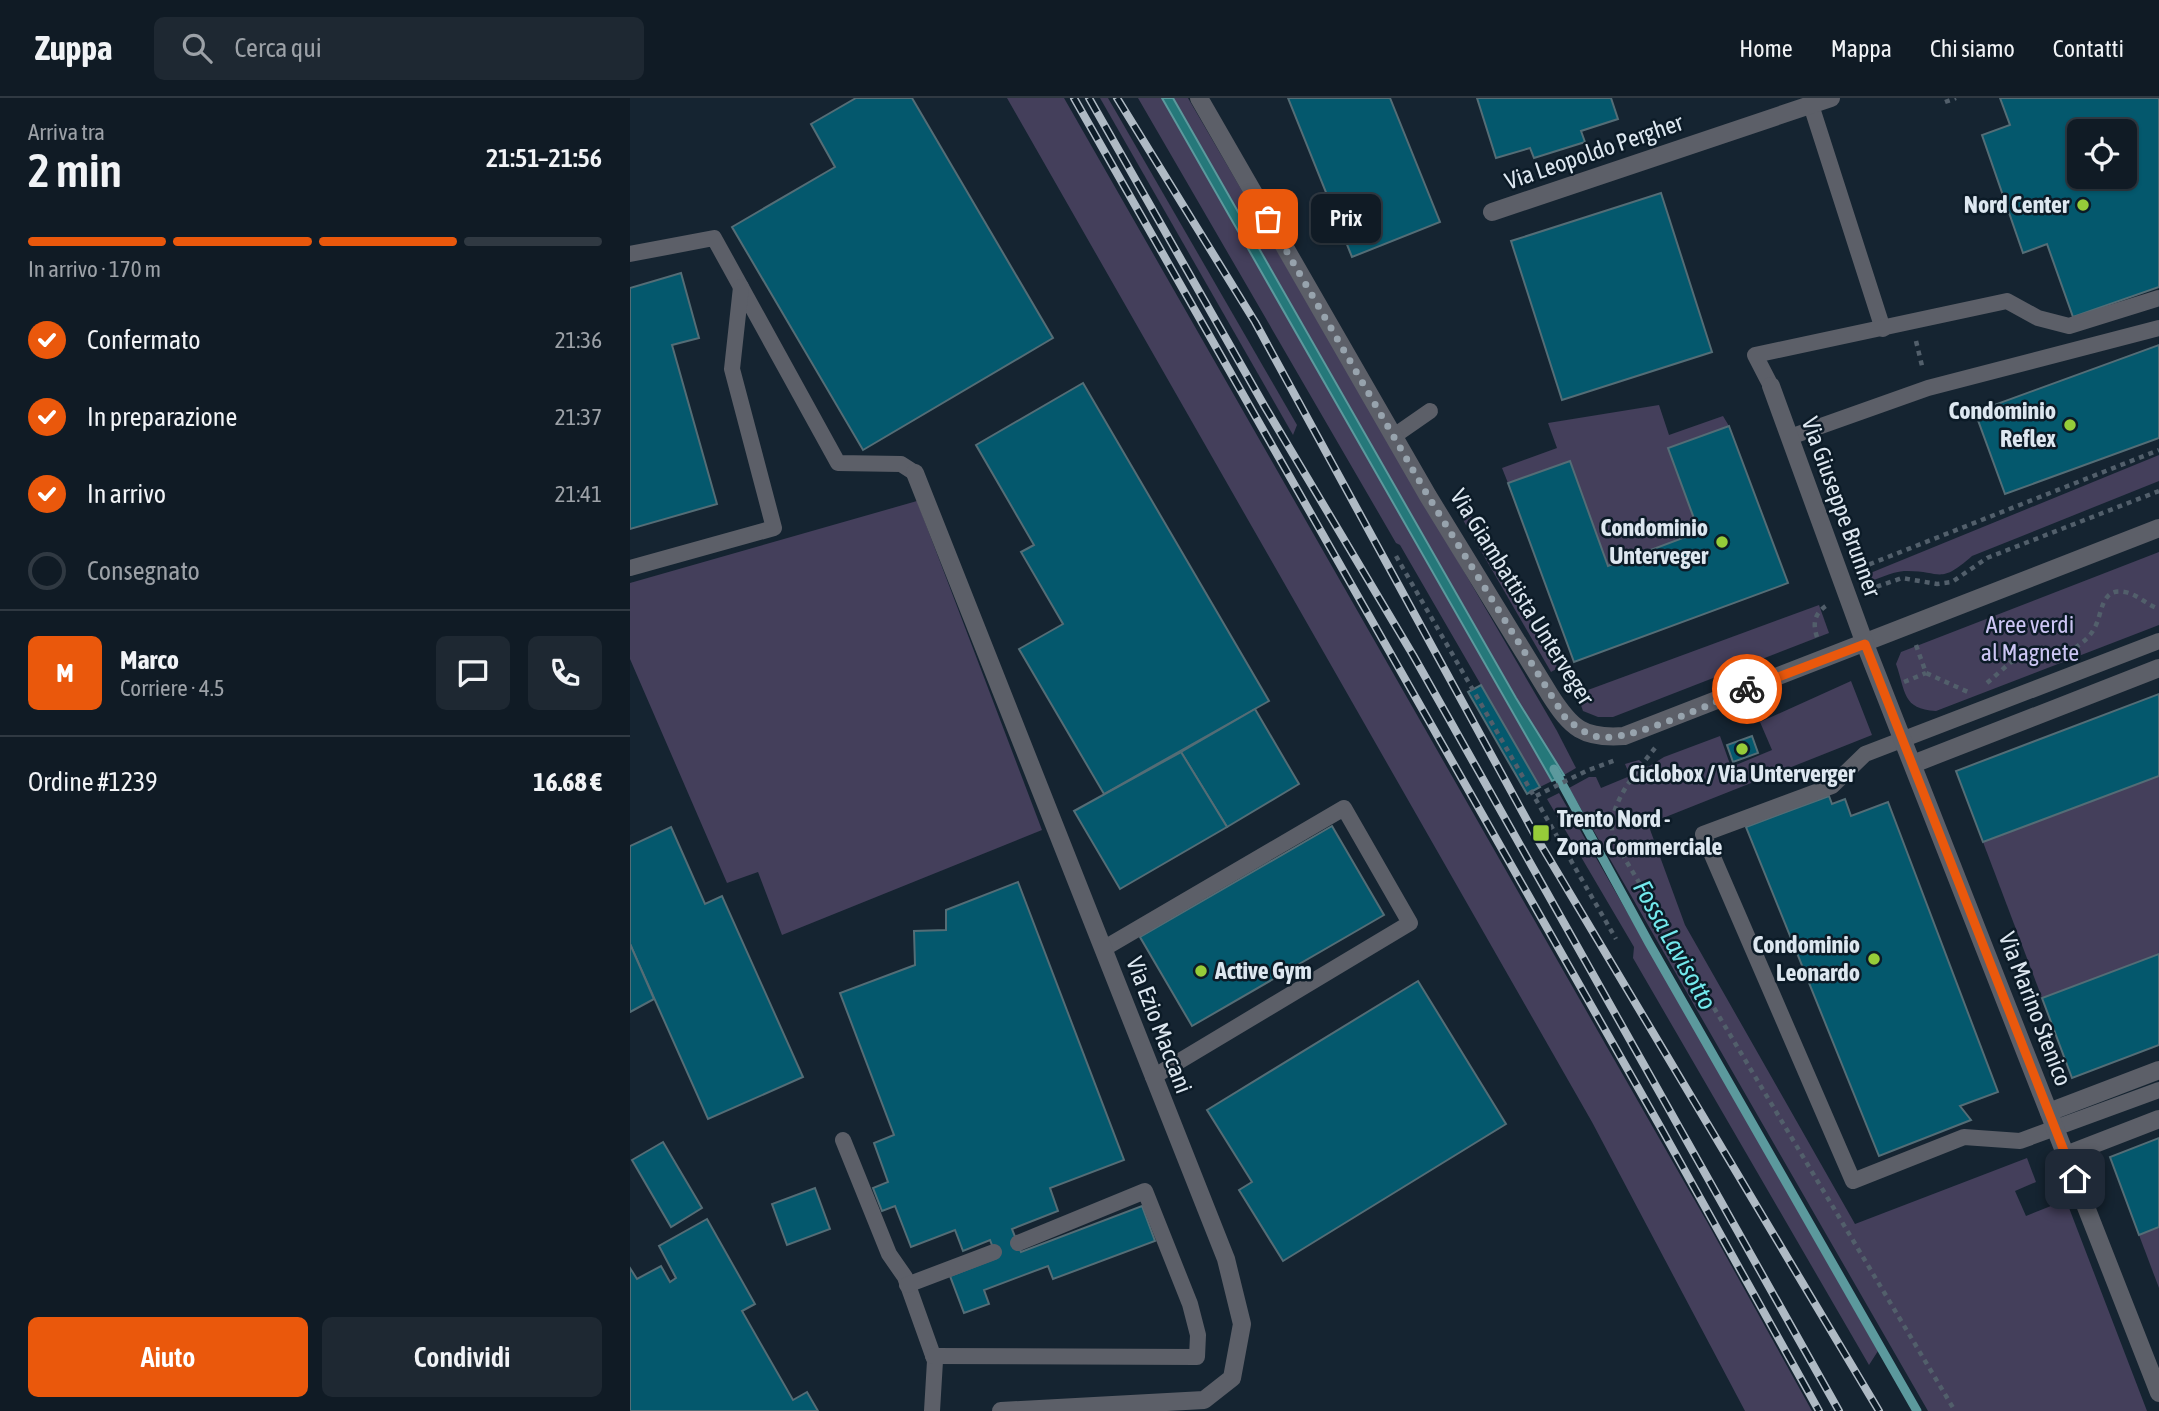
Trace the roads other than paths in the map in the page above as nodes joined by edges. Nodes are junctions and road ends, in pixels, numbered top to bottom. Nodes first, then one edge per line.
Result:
1 (1199, 98) edge
2 (1831, 98) edge
3 (1811, 105) junction
4 (1492, 212) dead end
5 (630, 254) edge
6 (741, 287) junction
7 (2159, 299) edge
8 (2159, 328) edge
9 (1883, 329) junction
10 (1771, 386) joint
11 (1430, 411) dead end
12 (1394, 436) junction
13 (1790, 437) junction
14 (915, 473) joint
15 (2159, 528) edge
16 (630, 568) edge
17 (2159, 641) edge
18 (1865, 644) junction
19 (2159, 668) edge
20 (1903, 740) junction
21 (1913, 764) junction
22 (1103, 949) junction
23 (2159, 1070) edge
24 (1153, 1077) junction
25 (2159, 1090) edge
26 (2159, 1119) edge
27 (2052, 1120) junction
28 (843, 1140) dead end
29 (2066, 1155) junction
30 (1018, 1243) dead end
31 (994, 1252) dead end
32 (907, 1284) junction
33 (933, 1356) junction
34 (2159, 1393) edge
35 (932, 1411) edge
36 (1001, 1411) edge

1 - 12 street, Via Giambattista Unterveger
2 - 3 street, Via Leopoldo Pergher
3 - 4 street, Via Leopoldo Pergher
3 - 9 lane
5 - 6 lane
6 - 14 lane
6 - 16 lane
7 - 9 lane
8 - 13 lane
9 - 10 lane
10 - 13 street, Via Giuseppe Brunner
11 - 12 lane
12 - 18 street, Via Giambattista Unterveger
13 - 18 street, Via Giuseppe Brunner
14 - 22 street, Via Ezio Maccani
15 - 18 street, Via Giambattista Unterveger
17 - 20 lane
18 - 20 street, Via Marino Stenico
19 - 21 street
20 - 21 street, Via Marino Stenico
20 - 27 lane
21 - 27 street, Via Marino Stenico
22 - 24 street, Via Ezio Maccani
22 - 24 lane
23 - 27 street
24 - 36 street, Via Ezio Maccani
25 - 27 lane
26 - 29 street
27 - 29 street, Via Marino Stenico
28 - 32 lane
29 - 34 street, Via Marino Stenico
30 - 33 lane
31 - 32 lane
32 - 33 lane
33 - 35 lane

